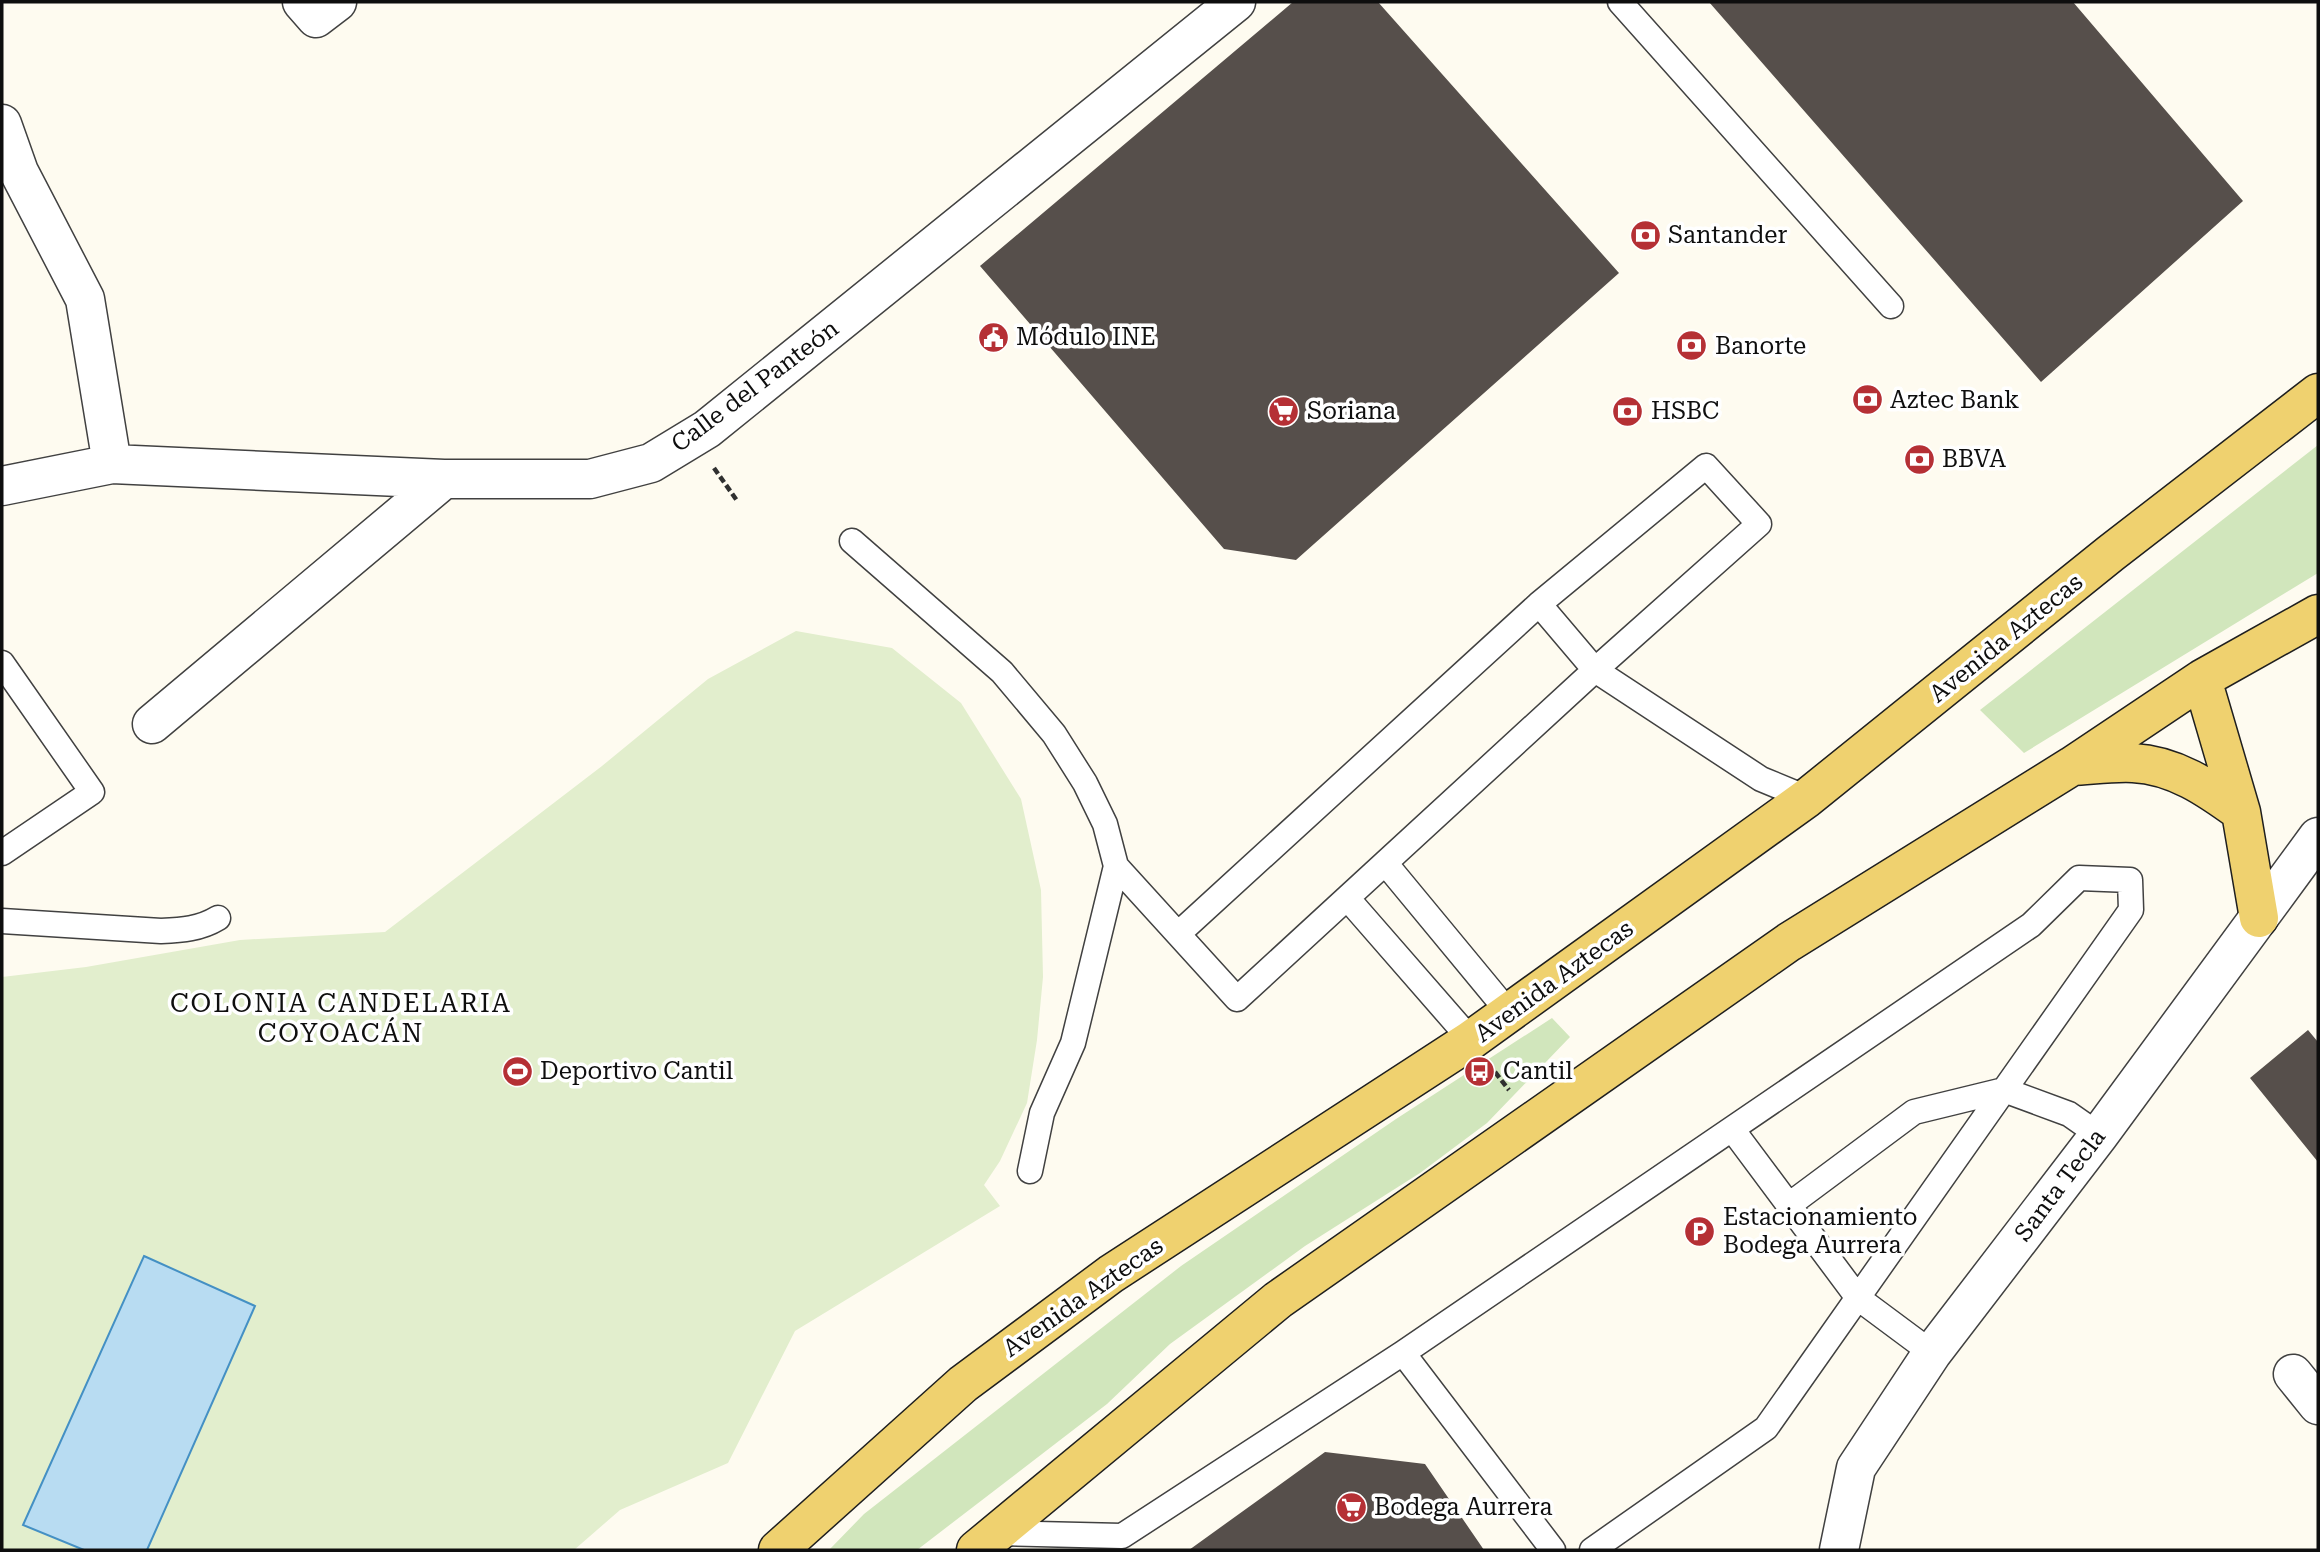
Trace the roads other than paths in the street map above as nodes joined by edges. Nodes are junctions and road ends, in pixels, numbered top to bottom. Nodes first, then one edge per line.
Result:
1 (1236, 2) edge
2 (1620, 2) edge
3 (2, 124) edge
4 (1891, 306) dead end
5 (2318, 393) edge
6 (113, 464) junction
7 (443, 480) junction
8 (2, 486) edge
9 (852, 541) dead end
10 (1539, 604) junction
11 (2318, 614) edge
12 (2, 663) edge
13 (1595, 670) junction
14 (2202, 679) junction
15 (152, 724) dead end
16 (2072, 766) junction
17 (1807, 798) junction
18 (2241, 812) junction
19 (2318, 837) edge
20 (2, 853) edge
21 (1386, 864) junction
22 (1116, 866) junction
23 (1348, 899) junction
24 (218, 918) dead end
25 (2259, 918) junction
26 (2, 921) edge
27 (1178, 934) junction
28 (1510, 1014) junction
29 (1471, 1040) junction
30 (2004, 1090) junction
31 (1732, 1129) junction
32 (2099, 1135) junction
33 (1030, 1171) dead end
34 (1789, 1205) junction
35 (1858, 1297) junction
36 (1403, 1353) junction
37 (1932, 1353) junction
38 (2293, 1374) dead end
39 (2318, 1405) edge
40 (987, 1542) edge
41 (778, 1550) edge
42 (1553, 1550) edge
43 (1592, 1550) edge
44 (1839, 1550) edge

1 - 7 street, Calle del Panteón
2 - 4 lane
3 - 6 street
5 - 17 main road, Avenida Aztecas
6 - 7 street, Calle del Panteón
6 - 8 street, Calle del Panteón
7 - 15 street
9 - 22 lane
10 - 13 lane
10 - 13 lane
10 - 27 lane
11 - 14 main road
12 - 20 lane
13 - 17 lane
13 - 21 lane
14 - 16 main road
14 - 18 main road
16 - 18 main road
16 - 40 main road
17 - 28 main road, Avenida Aztecas
18 - 25 main road
19 - 25 street, Santa Tecla
21 - 23 lane
21 - 28 lane
22 - 27 lane
22 - 33 lane
23 - 27 lane
23 - 29 lane
24 - 26 lane
25 - 32 street, Santa Tecla
28 - 29 main road, Avenida Aztecas
29 - 41 main road, Avenida Aztecas
30 - 31 lane
30 - 32 lane
30 - 34 lane
30 - 35 lane
31 - 34 lane
31 - 36 lane
32 - 37 street, Santa Tecla
34 - 35 lane
35 - 37 lane
35 - 43 lane
36 - 40 lane
36 - 42 lane
37 - 44 street, Santa Tecla
38 - 39 street

